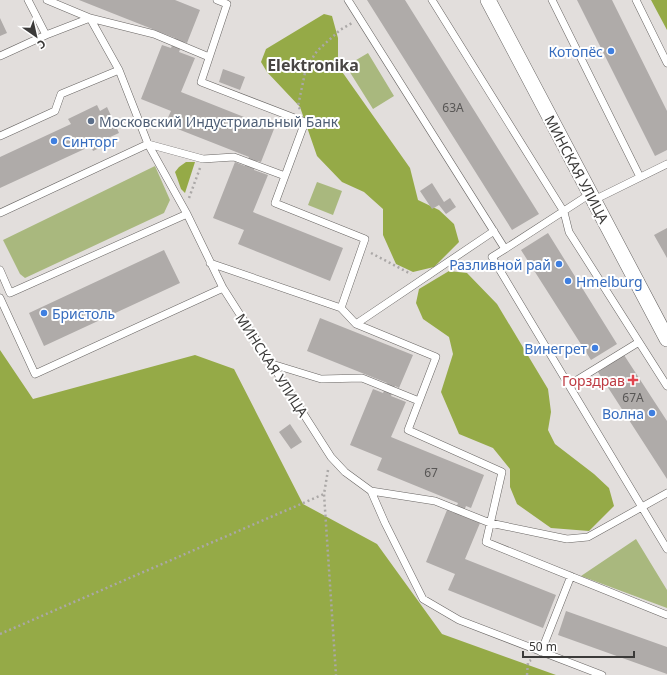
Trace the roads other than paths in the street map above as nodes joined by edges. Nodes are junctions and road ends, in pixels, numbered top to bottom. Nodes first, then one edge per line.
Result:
1 (28, 0) edge
2 (47, 0) edge
3 (217, 0) edge
4 (348, 0) edge
5 (432, 0) edge
6 (488, 0) edge
7 (552, 0) edge
8 (636, 0) edge
9 (90, 18) junction
10 (46, 35) junction
11 (0, 56) edge
12 (210, 57) junction
13 (667, 62) edge
14 (119, 70) junction
15 (0, 136) edge
16 (148, 144) junction
17 (667, 164) edge
18 (285, 176) junction
19 (640, 177) junction
20 (592, 197) junction
21 (186, 212) junction
22 (564, 212) junction
23 (0, 213) edge
24 (494, 232) junction
25 (505, 249) junction
26 (210, 263) junction
27 (0, 270) edge
28 (223, 288) junction
29 (10, 293) junction
30 (0, 298) edge
31 (341, 308) junction
32 (356, 324) junction
33 (667, 339) edge
34 (639, 342) junction
35 (272, 364) junction
36 (569, 385) junction
37 (667, 386) edge
38 (419, 401) junction
39 (371, 491) junction
40 (667, 493) edge
41 (641, 507) junction
42 (490, 522) junction
43 (667, 549) edge
44 (571, 576) junction
45 (667, 615) edge
46 (541, 652) junction
47 (602, 675) edge

1 - 10 lane
2 - 9 lane
3 - 12 lane
4 - 24 lane
5 - 22 lane
6 - 20 street, МИНСКАЯ УЛИЦА
7 - 19 lane
8 - 13 lane
9 - 10 lane
9 - 12 lane
9 - 14 lane, МИНСКАЯ УЛИЦА
10 - 11 lane
12 - 18 lane
14 - 15 lane
14 - 16 lane, МИНСКАЯ УЛИЦА
16 - 18 lane
16 - 21 lane, МИНСКАЯ УЛИЦА
16 - 23 lane
17 - 19 lane
18 - 31 lane
19 - 20 lane
20 - 22 lane
20 - 33 street, МИНСКАЯ УЛИЦА
21 - 26 lane, МИНСКАЯ УЛИЦА
21 - 29 lane
22 - 25 lane
22 - 34 lane
24 - 25 lane
24 - 32 lane
25 - 36 lane
26 - 28 lane, МИНСКАЯ УЛИЦА
26 - 31 lane
27 - 29 lane
28 - 30 lane
28 - 35 lane, МИНСКАЯ УЛИЦА
29 - 30 lane
31 - 32 lane
32 - 38 lane
34 - 36 lane
34 - 37 lane
35 - 38 lane
35 - 39 lane, МИНСКАЯ УЛИЦА
36 - 41 lane
38 - 42 lane
39 - 42 lane
39 - 46 lane
40 - 41 lane
41 - 42 lane
41 - 43 lane
42 - 44 lane
44 - 45 lane
44 - 46 lane
46 - 47 lane

